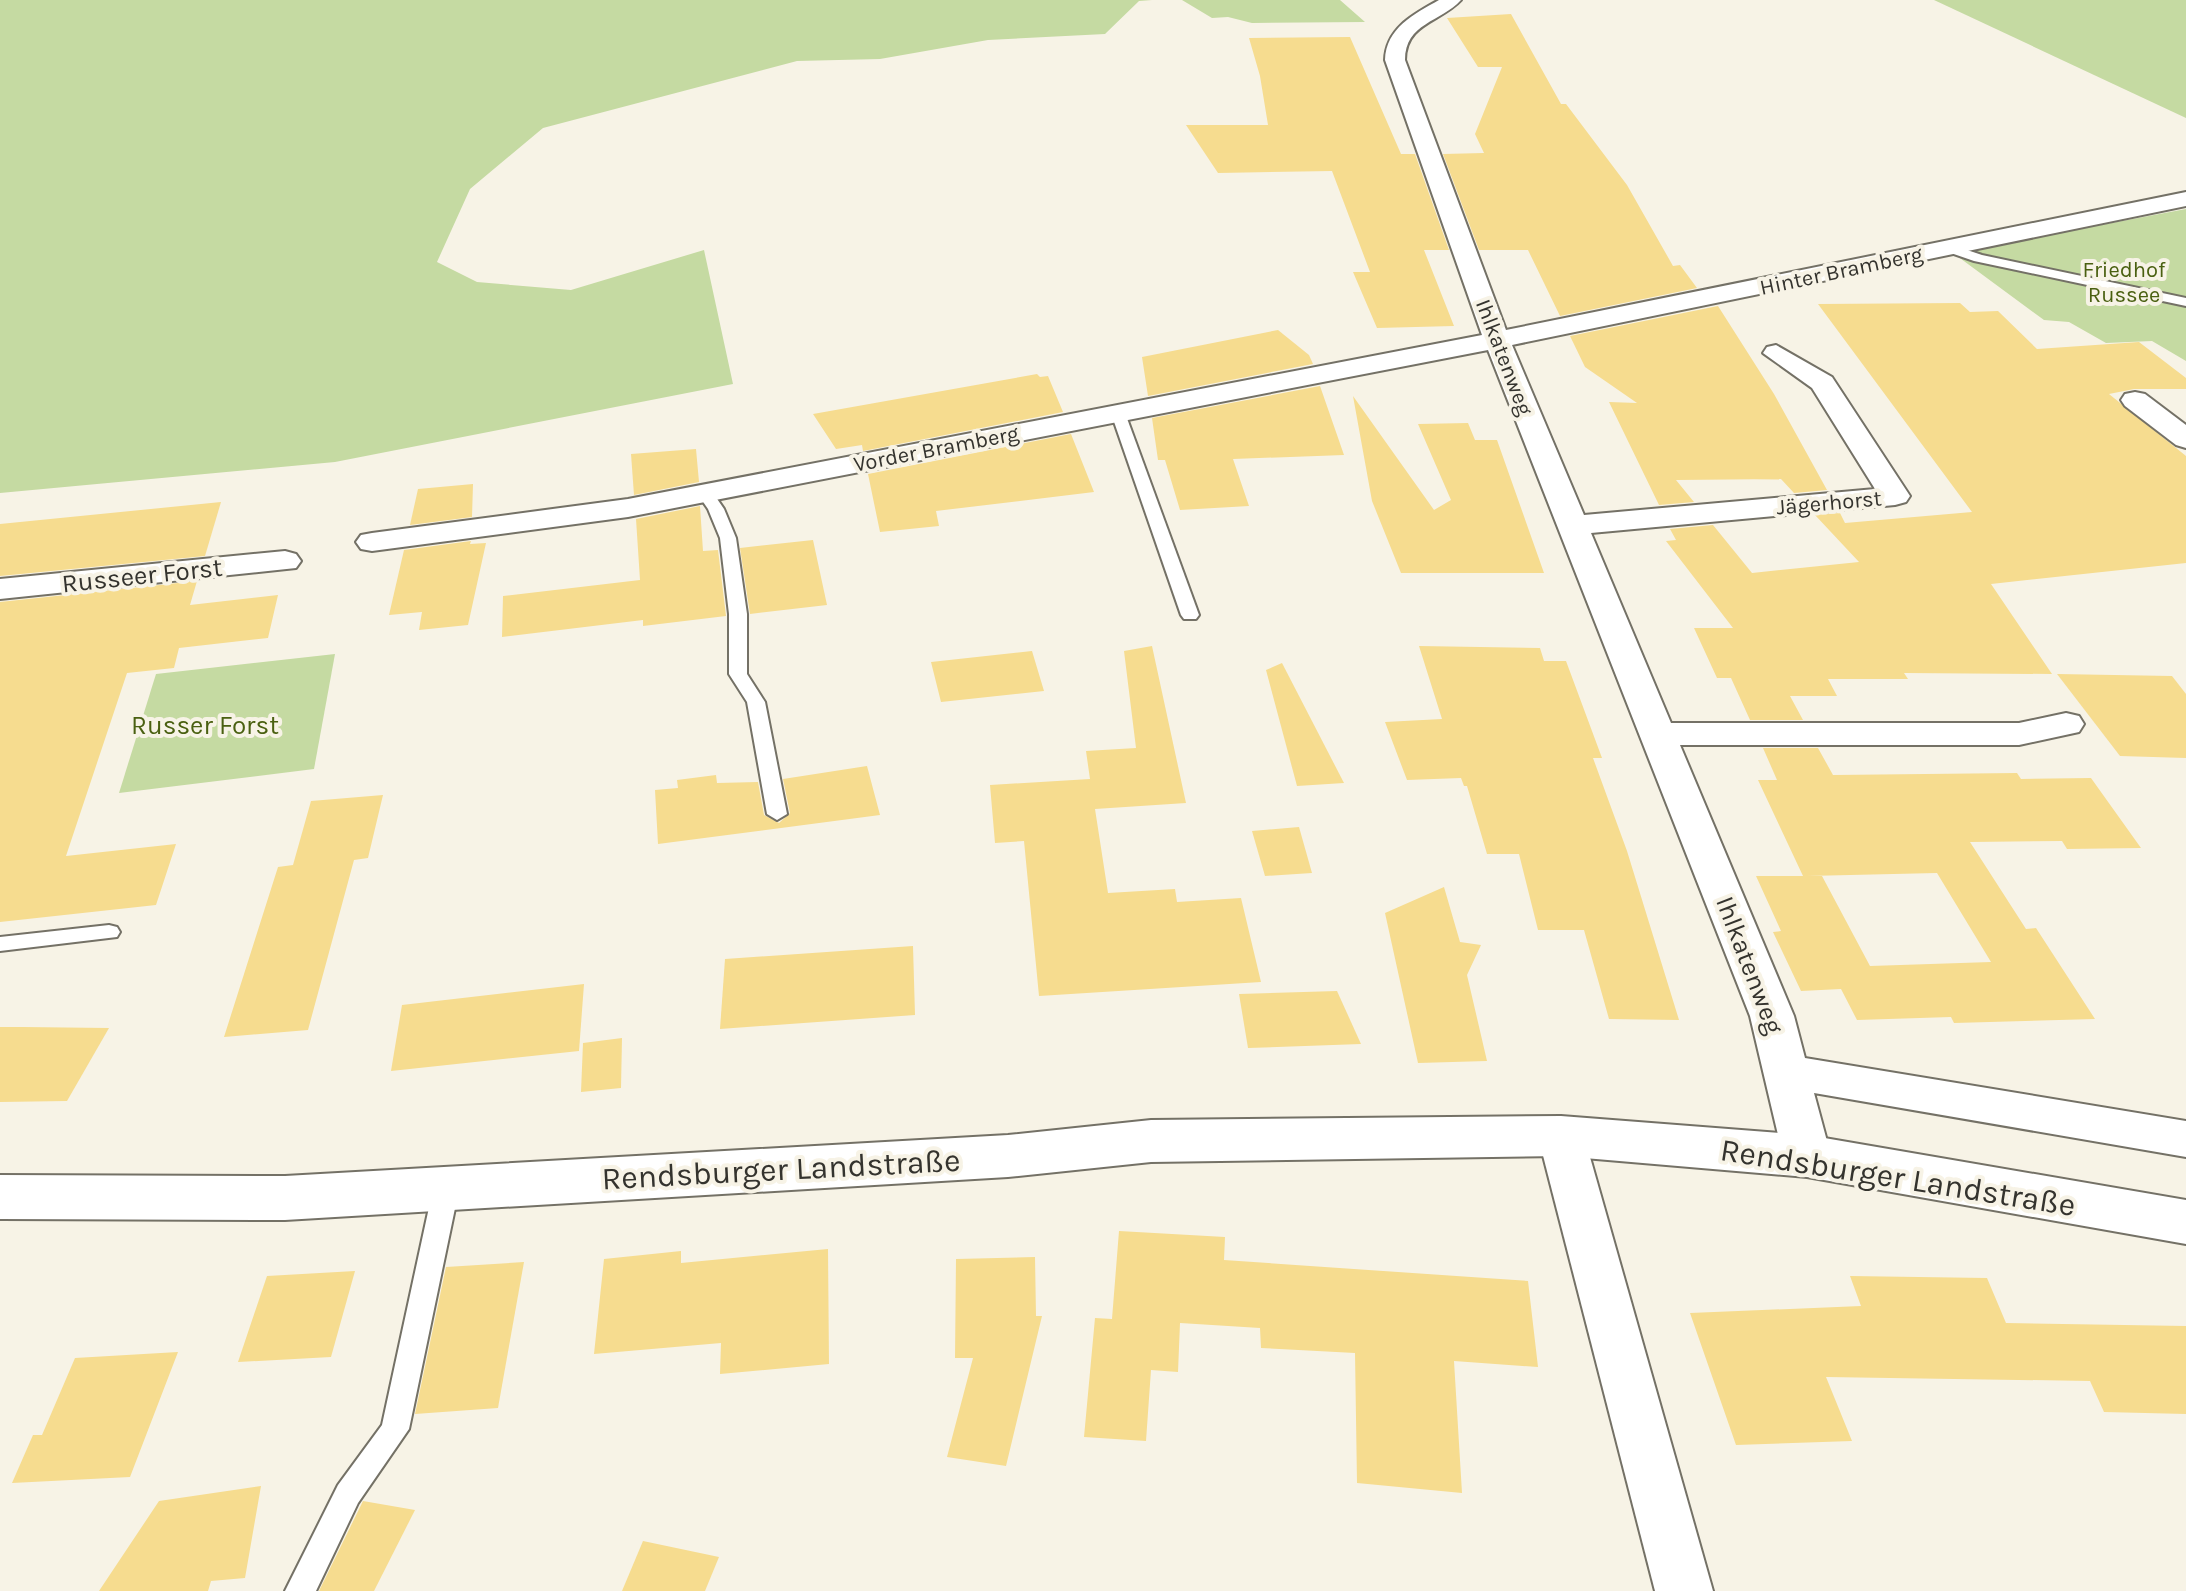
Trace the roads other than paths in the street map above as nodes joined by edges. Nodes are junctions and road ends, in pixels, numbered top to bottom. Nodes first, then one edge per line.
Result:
1 (1452, 0) edge
2 (2186, 199) edge
3 (1949, 248) junction
4 (2186, 302) edge
5 (1497, 340) junction
6 (1776, 353) dead end
7 (2135, 400) dead end
8 (1118, 413) junction
9 (2186, 439) edge
10 (705, 493) junction
11 (1573, 525) junction
12 (372, 542) dead end
13 (285, 561) dead end
14 (0, 589) edge
15 (1190, 615) dead end
16 (2066, 724) dead end
17 (1659, 734) junction
18 (777, 814) dead end
19 (109, 932) dead end
20 (0, 944) edge
21 (1788, 1072) junction
22 (1561, 1136) junction
23 (2186, 1139) edge
24 (1807, 1156) junction
25 (446, 1189) junction
26 (0, 1197) edge
27 (2186, 1222) edge
28 (300, 1591) edge
29 (1684, 1591) edge

1 - 5 street, Ihlkatenweg
2 - 3 street, Hinter Bramberg
3 - 4 lane
3 - 5 street, Hinter Bramberg
5 - 8 street, Vorder Bramberg
5 - 11 street, Ihlkatenweg
6 - 11 street, Jägerhorst
7 - 9 street
8 - 10 street, Vorder Bramberg
8 - 15 lane
10 - 12 street, Vorder Bramberg
10 - 18 lane
11 - 17 street, Ihlkatenweg
13 - 14 street, Russeer Forst
16 - 17 street
17 - 21 street, Ihlkatenweg
19 - 20 lane
21 - 23 street
21 - 24 street, Ihlkatenweg
22 - 24 street, Rendsburger Landstraße
22 - 25 street, Rendsburger Landstraße
22 - 29 street
24 - 27 street, Rendsburger Landstraße
25 - 26 street, Rendsburger Landstraße
25 - 28 lane

